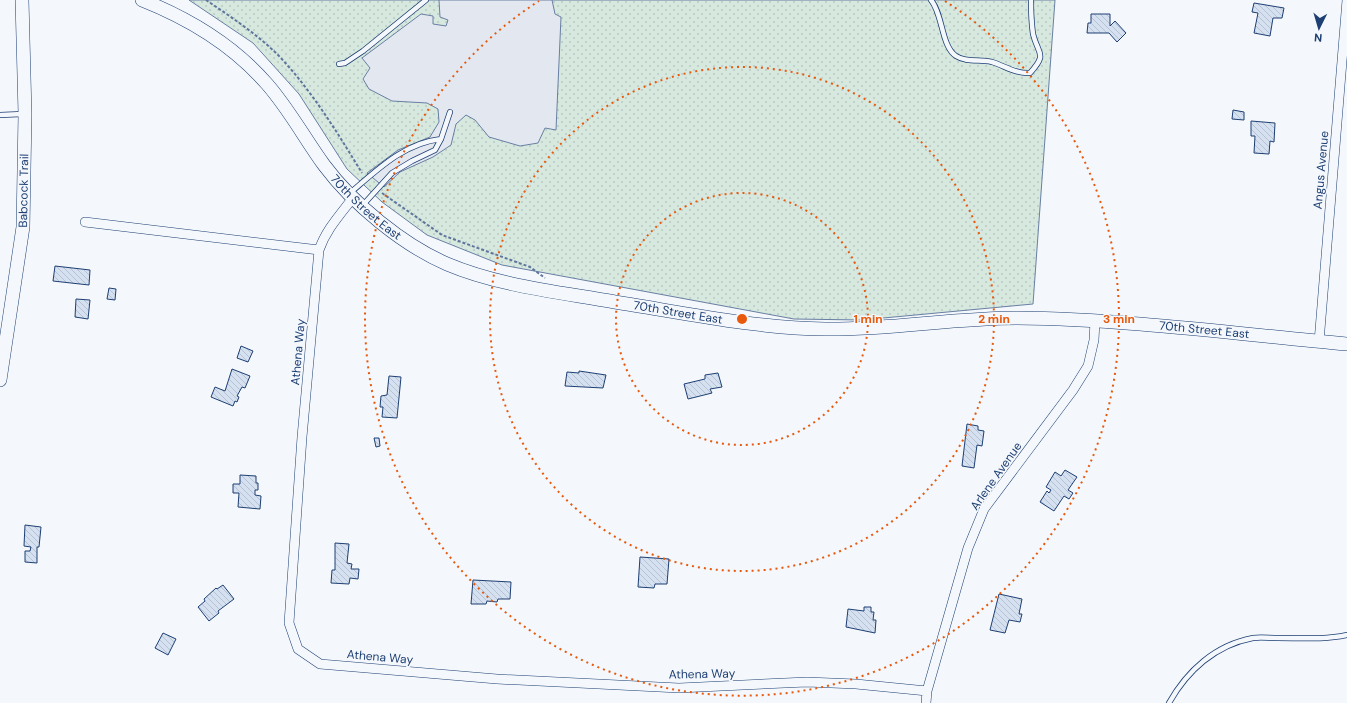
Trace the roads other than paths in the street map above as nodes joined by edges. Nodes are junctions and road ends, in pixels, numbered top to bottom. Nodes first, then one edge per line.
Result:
1 (22, 0) edge
2 (142, 0) edge
3 (426, 0) edge
4 (931, 0) edge
5 (1032, 0) edge
6 (1347, 0) edge
7 (340, 64) dead end
8 (450, 112) dead end
9 (25, 114) junction
10 (0, 115) edge
11 (441, 139) junction
12 (354, 200) junction
13 (85, 222) dead end
14 (319, 250) junction
15 (1096, 321) junction
16 (1319, 342) junction
17 (1347, 344) edge
18 (0, 380) edge
19 (1347, 635) edge
20 (927, 691) junction
21 (926, 703) edge
22 (1169, 703) edge

1 - 9 main road, Babcock Trail
2 - 12 main road, 70th Street East
3 - 7 lane
4 - 5 lane
6 - 16 street, Angus Avenue
8 - 11 lane
9 - 10 lane
9 - 18 main road, Babcock Trail
11 - 12 lane
11 - 12 lane
12 - 14 street, Athena Way
12 - 15 main road, 70th Street East
13 - 14 street
14 - 20 street, Athena Way
15 - 16 main road, 70th Street East
15 - 20 street, Arlene Avenue
16 - 17 main road, 70th Street East
19 - 22 lane
20 - 21 street, Arlene Avenue

